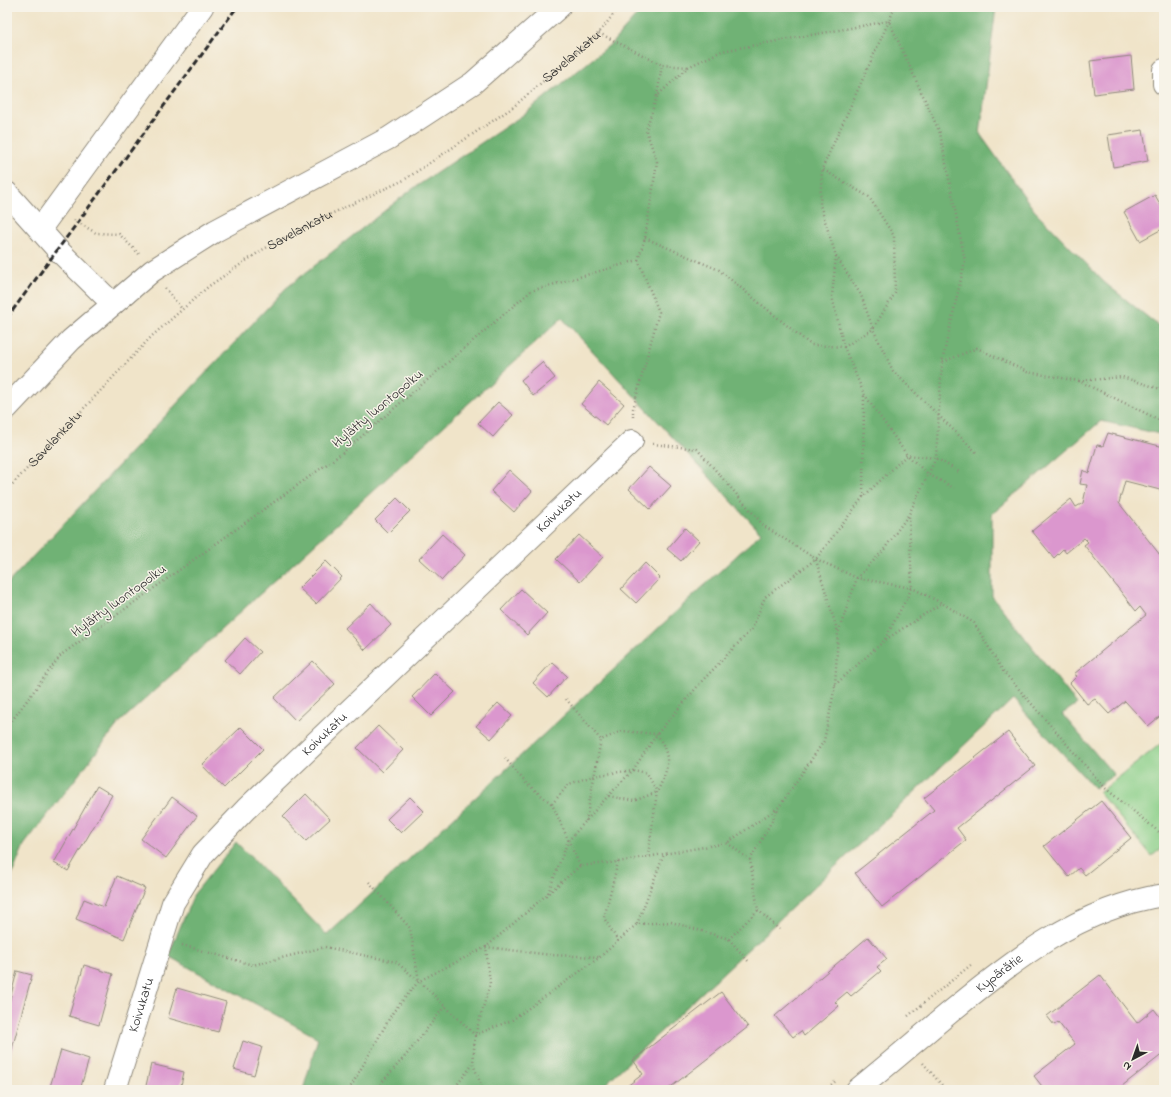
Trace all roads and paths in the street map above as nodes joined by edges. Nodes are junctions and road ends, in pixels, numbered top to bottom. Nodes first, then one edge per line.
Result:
1 (202, 7) edge
2 (559, 7) edge
3 (619, 7) edge
4 (895, 7) edge
5 (889, 21) junction
6 (599, 33) junction
7 (662, 65) junction
8 (688, 67) junction
9 (1164, 70) edge
10 (1164, 84) edge
11 (657, 96) junction
12 (822, 169) junction
13 (7, 193) edge
14 (57, 207) junction
15 (40, 230) junction
16 (645, 238) junction
17 (836, 256) junction
18 (638, 260) junction
19 (152, 271) junction
20 (113, 304) junction
21 (182, 309) junction
22 (873, 329) junction
23 (844, 347) junction
24 (942, 362) junction
25 (1079, 382) junction
26 (1164, 390) edge
27 (864, 394) junction
28 (7, 408) edge
29 (940, 417) junction
30 (1164, 422) edge
31 (632, 441) junction
32 (976, 452) dead end
33 (907, 455) junction
34 (936, 458) junction
35 (959, 472) dead end
36 (928, 474) junction
37 (954, 488) dead end
38 (7, 490) edge
39 (863, 497) junction
40 (909, 514) junction
41 (816, 559) junction
42 (857, 578) junction
43 (912, 588) junction
44 (942, 603) junction
45 (838, 633) junction
46 (885, 640) junction
47 (835, 686) junction
48 (566, 700) dead end
49 (7, 727) edge
50 (657, 734) junction
51 (601, 740) junction
52 (505, 758) dead end
53 (633, 770) junction
54 (593, 776) junction
55 (657, 792) junction
56 (608, 796) junction
57 (552, 804) junction
58 (779, 807) junction
59 (586, 822) junction
60 (1164, 836) edge
61 (568, 841) junction
62 (727, 843) junction
63 (664, 854) junction
64 (648, 856) junction
65 (750, 860) junction
66 (618, 862) junction
67 (580, 866) junction
68 (369, 882) dead end
69 (548, 894) junction
70 (1164, 894) edge
71 (758, 910) junction
72 (638, 924) junction
73 (779, 929) dead end
74 (729, 939) junction
75 (162, 940) junction
76 (618, 941) junction
77 (486, 947) junction
78 (600, 957) junction
79 (749, 962) dead end
80 (419, 981) junction
81 (445, 1006) junction
82 (475, 1035) junction
83 (926, 1057) dead end
84 (473, 1064) junction
85 (115, 1090) edge
86 (349, 1090) edge
87 (375, 1090) edge
88 (453, 1090) edge
89 (483, 1090) edge
90 (857, 1090) edge
91 (946, 1090) edge

1 - 14 street
2 - 19 street
3 - 6 path, Savelankatu
4 - 5 path
5 - 8 path
5 - 12 path
5 - 24 path
6 - 7 path
6 - 21 path, Savelankatu
7 - 8 path
7 - 11 path
8 - 11 path
9 - 10 street
11 - 16 path
12 - 17 path
12 - 22 path
13 - 15 street
14 - 15 street
14 - 19 path
15 - 20 street
16 - 18 path
16 - 23 path
17 - 22 path
17 - 23 path
18 - 31 path
18 - 49 path, Hylätty luontopolku
19 - 20 street
19 - 21 path
20 - 28 street
21 - 38 path, Savelankatu
22 - 23 path
22 - 29 path
23 - 27 path
24 - 25 path
24 - 29 path
25 - 26 path
25 - 30 path
27 - 33 path
27 - 39 path
29 - 32 path
29 - 34 path
31 - 41 path
31 - 75 street, Koivukatu
33 - 34 path
33 - 36 path
33 - 39 path
34 - 35 path
34 - 36 path
36 - 37 path
36 - 40 path
39 - 41 path
40 - 42 path
40 - 43 path
41 - 42 path
41 - 45 path
41 - 50 path
42 - 43 path
42 - 45 path
43 - 44 path
43 - 46 path
44 - 46 path
44 - 60 path
45 - 47 path
46 - 47 path
47 - 58 path
48 - 51 path
50 - 51 path
50 - 53 path
50 - 55 path
51 - 54 path
52 - 57 path
53 - 54 path
53 - 55 path
53 - 56 path
54 - 57 path
54 - 59 path
55 - 56 path
55 - 64 path
56 - 59 path
57 - 61 path
58 - 62 path
58 - 65 path
59 - 61 path
61 - 67 path
61 - 69 path
62 - 63 path
62 - 65 path
63 - 64 path
63 - 72 path
64 - 66 path
65 - 71 path
66 - 67 path
66 - 76 path
67 - 69 path
68 - 80 path
69 - 77 path
70 - 90 street, Kypärätie
71 - 73 path
71 - 74 path
72 - 74 path
72 - 76 path
74 - 79 path
75 - 80 path
75 - 85 street, Koivukatu
76 - 78 path
77 - 78 path
77 - 80 path
77 - 82 path
78 - 82 path
80 - 81 path
80 - 86 path
81 - 82 path
81 - 87 path
82 - 84 path
83 - 91 path
84 - 88 path
84 - 89 path

